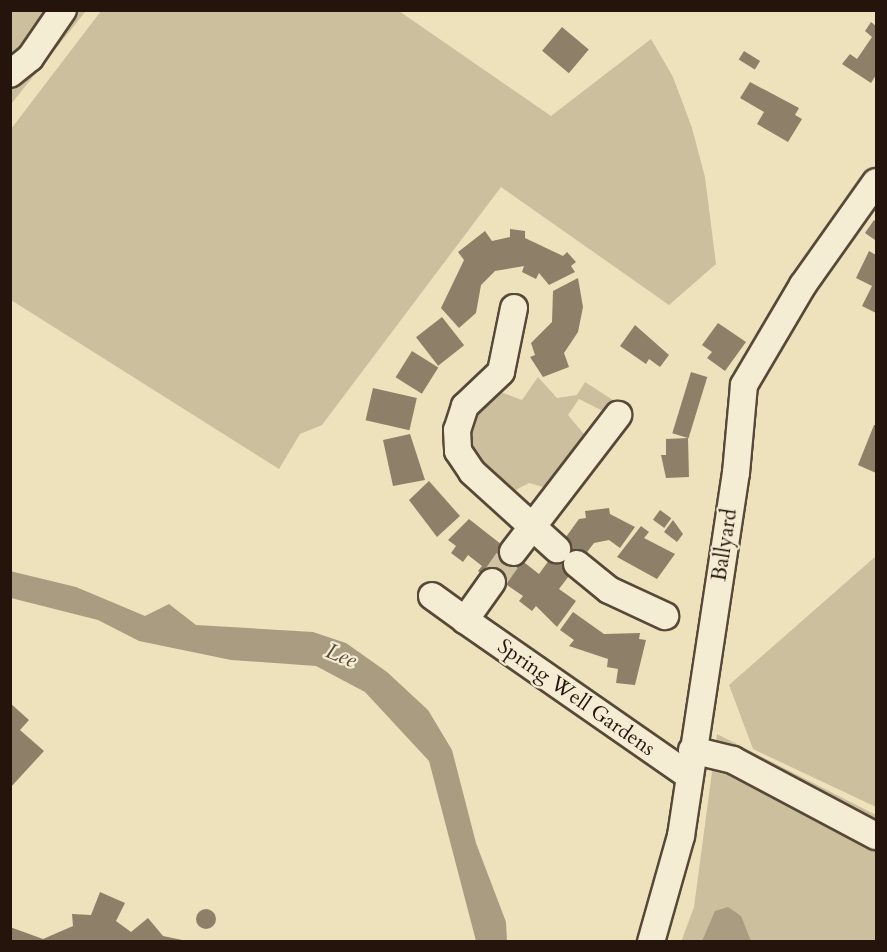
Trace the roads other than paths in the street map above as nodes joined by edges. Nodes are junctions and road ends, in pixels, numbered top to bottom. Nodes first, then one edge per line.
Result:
1 (63, 10) edge
2 (10, 74) edge
3 (876, 182) edge
4 (514, 308) dead end
5 (618, 415) dead end
6 (532, 529) junction
7 (557, 549) dead end
8 (513, 552) tunnel mouth
9 (578, 564) dead end
10 (492, 582) tunnel mouth
11 (432, 596) dead end
12 (665, 616) dead end
13 (465, 620) junction
14 (692, 750) junction
15 (688, 775) junction
16 (876, 836) edge
17 (651, 942) edge

1 - 2 street
3 - 14 street, Ballyard
4 - 6 street
5 - 6 street
6 - 7 street
6 - 8 street
9 - 12 street
10 - 13 street
11 - 13 street, Spring Well Gardens
13 - 15 street, Spring Well Gardens
14 - 15 street, Ballyard
14 - 16 street
15 - 17 street, Ballyard

